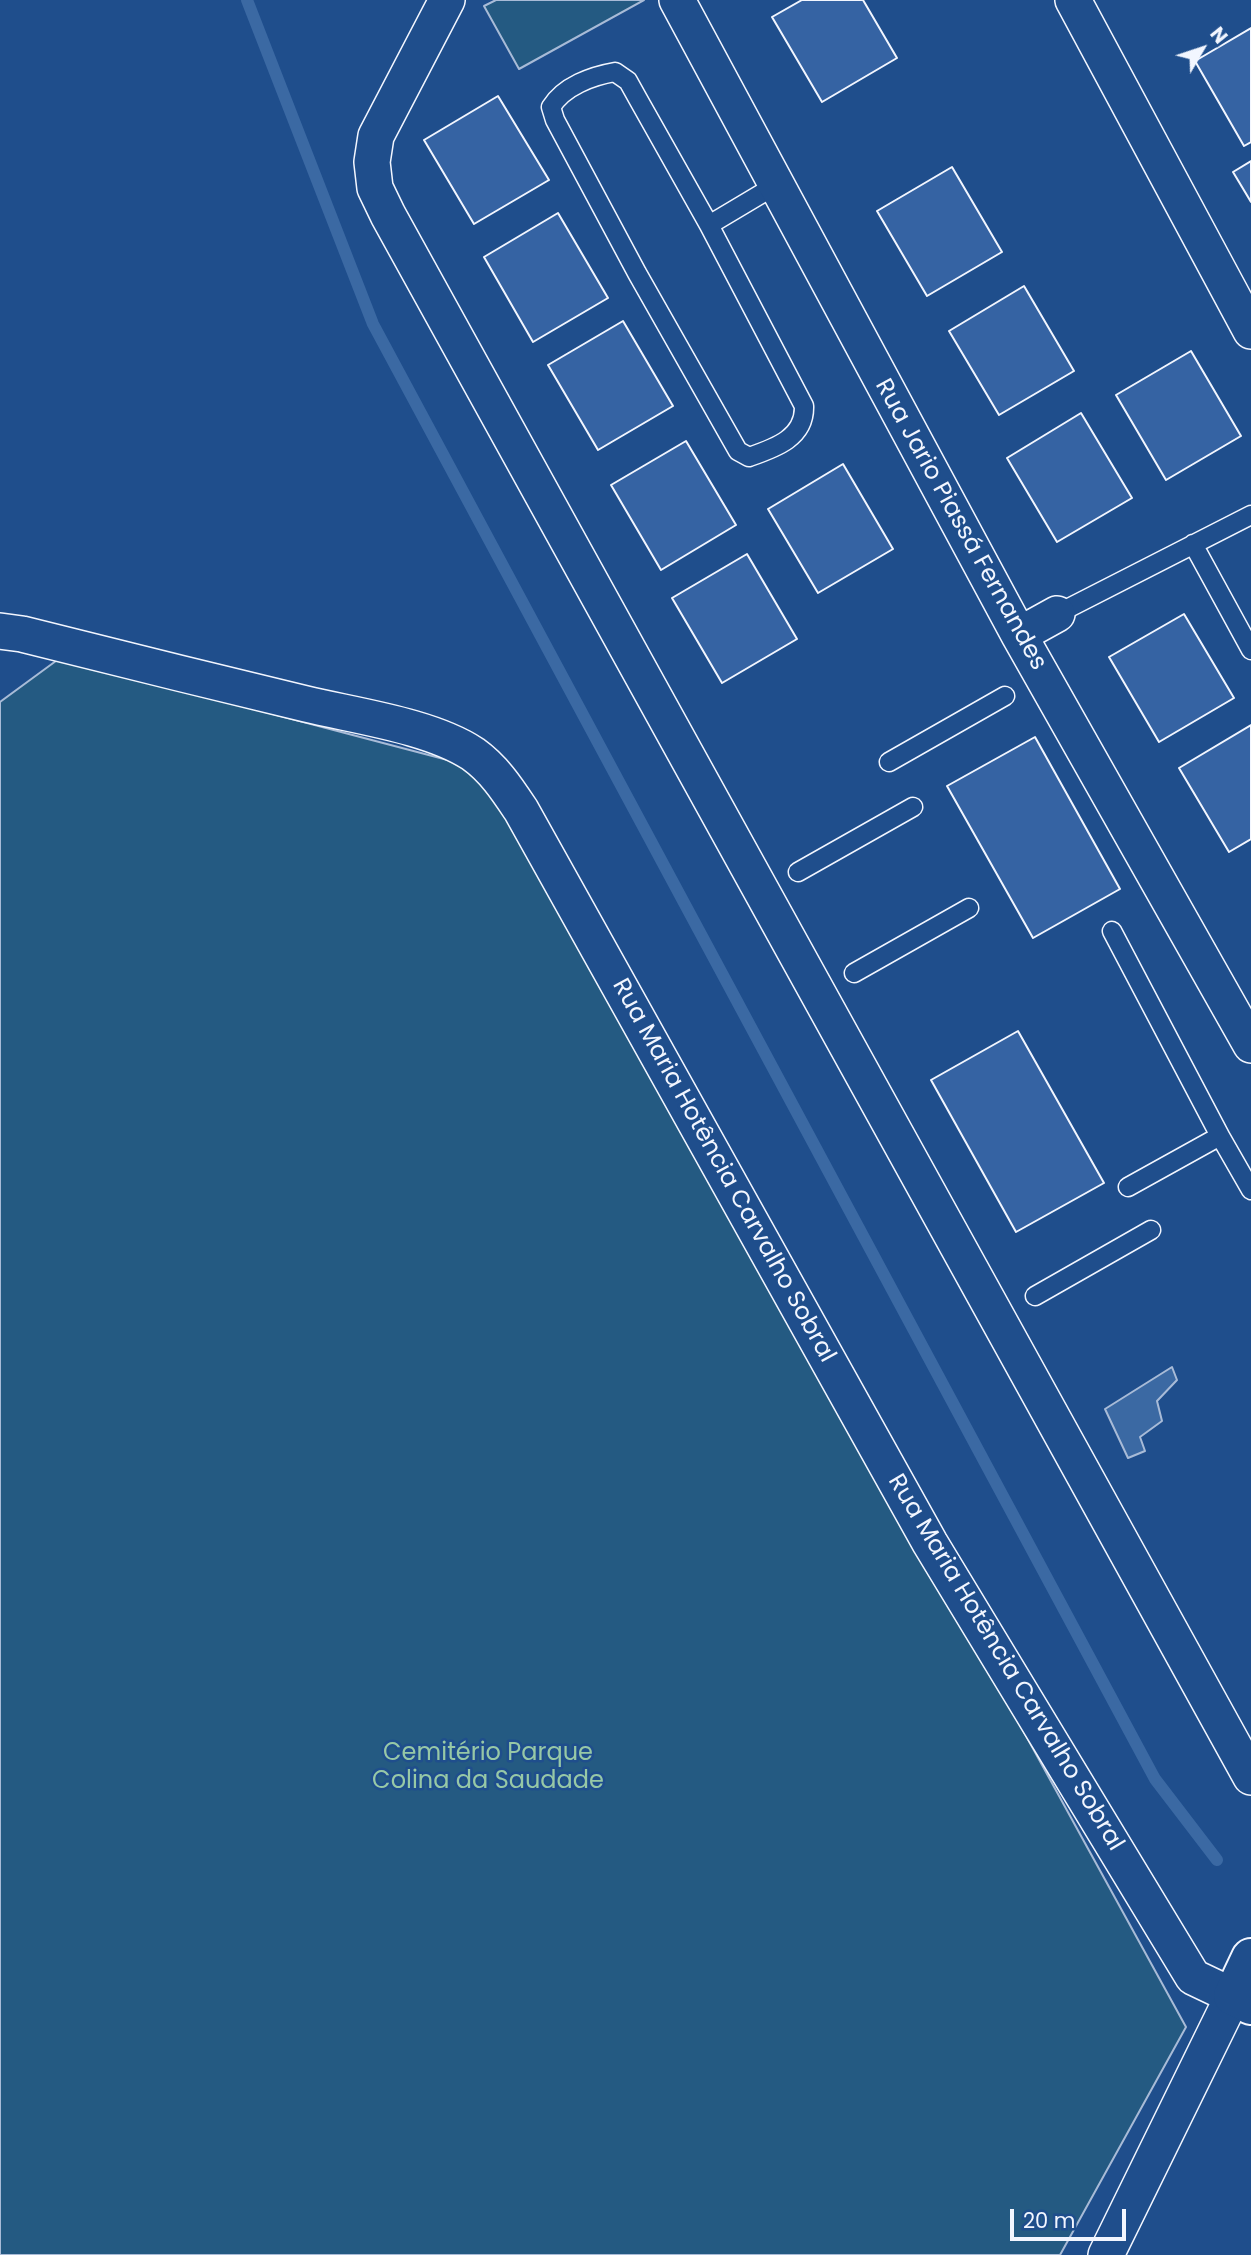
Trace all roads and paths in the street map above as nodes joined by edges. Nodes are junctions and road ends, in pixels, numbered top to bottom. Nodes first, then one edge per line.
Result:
1 (447, 0) edge
2 (677, 0) edge
3 (1073, 0) edge
4 (776, 185) junction
5 (709, 225) junction
6 (1251, 331) edge
7 (1251, 515) edge
8 (1193, 544) junction
9 (1057, 614) joint
10 (0, 631) edge
11 (1018, 635) junction
12 (1251, 650) edge
13 (1004, 696) dead end
14 (889, 762) dead end
15 (914, 807) dead end
16 (798, 872) dead end
17 (969, 908) dead end
18 (1112, 931) dead end
19 (854, 973) dead end
20 (1251, 1045) edge
21 (1220, 1136) junction
22 (1128, 1186) dead end
23 (1251, 1190) edge
24 (1151, 1230) dead end
25 (1035, 1296) dead end
26 (1251, 1777) edge
27 (1251, 1958) edge
28 (1242, 2001) edge
29 (1105, 2255) edge

1 - 26 street
2 - 4 street, Rua Jario Piassá Fernandes
3 - 6 street
4 - 5 lane
4 - 11 street, Rua Jario Piassá Fernandes
5 - 5 lane
7 - 8 lane
8 - 9 lane
8 - 12 lane
9 - 11 street
10 - 28 street, Rua Maria Hotência Carvalho Sobral
11 - 20 street, Rua Jario Piassá Fernandes
13 - 14 lane
15 - 16 lane
17 - 19 lane
18 - 21 lane
21 - 22 lane
21 - 23 lane
24 - 25 lane
27 - 28 street
28 - 29 street

